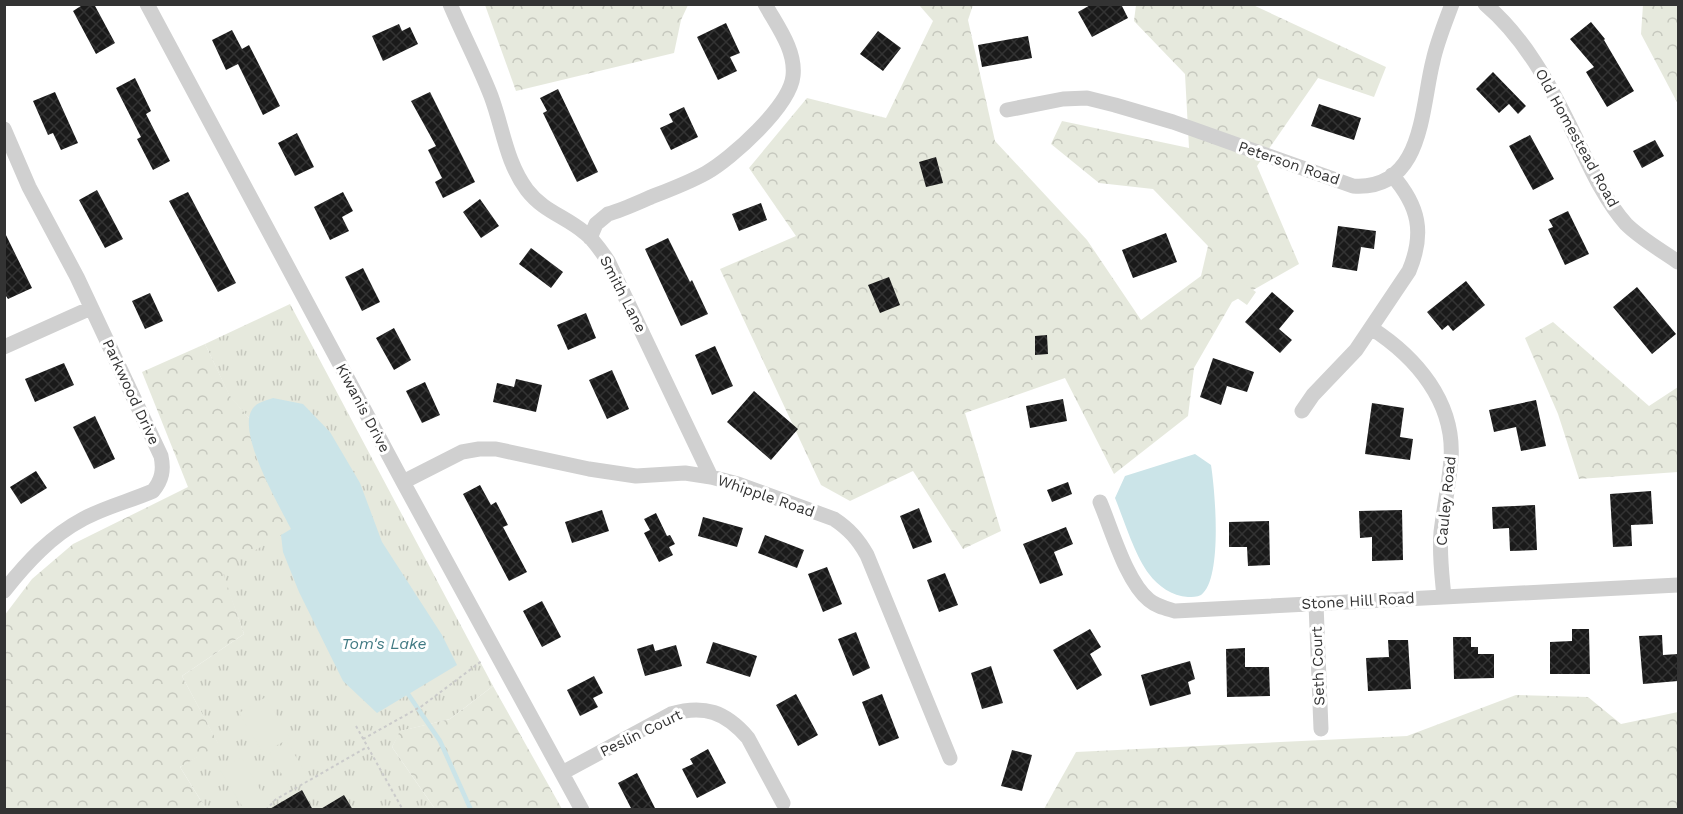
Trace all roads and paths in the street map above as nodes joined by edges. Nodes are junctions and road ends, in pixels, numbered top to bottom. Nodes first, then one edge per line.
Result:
1 (147, 4) edge
2 (450, 4) edge
3 (765, 4) edge
4 (1452, 4) edge
5 (1485, 4) edge
6 (1007, 110) dead end
7 (4, 129) edge
8 (1392, 175) junction
9 (590, 238) junction
10 (1678, 262) edge
11 (91, 308) junction
12 (1371, 328) junction
13 (4, 347) edge
14 (1302, 411) dead end
15 (711, 477) junction
16 (403, 482) junction
17 (1100, 502) dead end
18 (1678, 585) edge
19 (4, 591) edge
20 (1444, 597) junction
21 (1316, 604) junction
22 (494, 651) junction
23 (356, 726) dead end
24 (1321, 729) dead end
25 (363, 739) junction
26 (367, 747) junction
27 (951, 758) dead end
28 (562, 773) junction
29 (783, 803) dead end
30 (266, 810) edge
31 (403, 810) edge
32 (582, 810) edge

1 - 16 street, Kiwanis Drive
2 - 9 street, Smith Lane
3 - 9 street
4 - 8 street, Peterson Road
5 - 10 street, Old Homestead Road
6 - 8 street, Peterson Road
7 - 11 street, Parkwood Drive
8 - 12 street
9 - 15 street, Smith Lane
11 - 13 street
11 - 19 street, Parkwood Drive
12 - 14 street
12 - 20 street, Cauley Road
15 - 16 street, Whipple Road
15 - 27 street, Whipple Road
16 - 22 street, Kiwanis Drive
17 - 21 street, Stone Hill Road
18 - 20 street, Stone Hill Road
20 - 21 street, Stone Hill Road
21 - 24 street, Seth Court
22 - 25 path
22 - 28 street, Kiwanis Drive
23 - 25 path
25 - 26 path
26 - 30 path
26 - 31 path
28 - 29 street, Peslin Court
28 - 32 street, Kiwanis Drive

